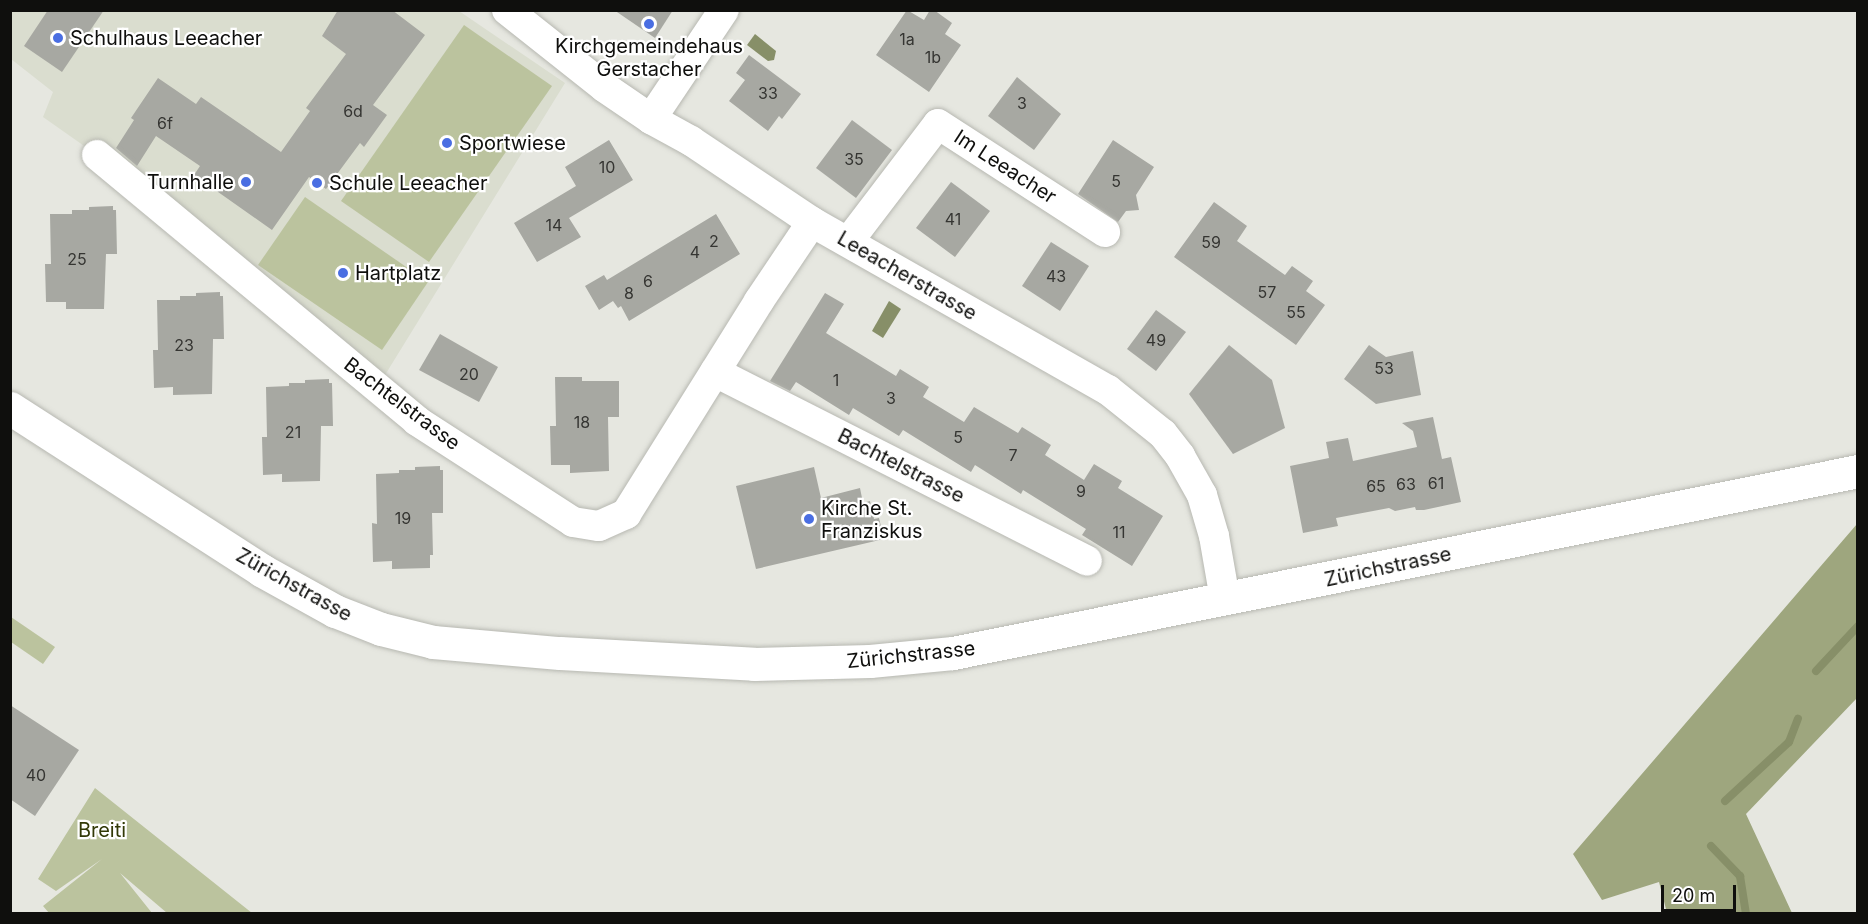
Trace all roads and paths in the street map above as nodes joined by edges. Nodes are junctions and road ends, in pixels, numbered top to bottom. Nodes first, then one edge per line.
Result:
1 (507, 10) edge
2 (724, 10) edge
3 (651, 119) junction
4 (96, 155) dead end
5 (812, 222) junction
6 (1105, 232) dead end
7 (848, 242) junction
8 (715, 372) junction
9 (10, 408) edge
10 (1857, 471) edge
11 (1087, 561) dead end
12 (1225, 600) junction

1 - 3 street, Leeacherstrasse
2 - 3 street
3 - 5 street, Leeacherstrasse
4 - 8 street, Bachtelstrasse
5 - 7 street, Leeacherstrasse
5 - 8 street, Bachtelstrasse
6 - 7 street, Im Leeacher
7 - 12 street, Leeacherstrasse
8 - 11 street, Bachtelstrasse
9 - 12 main road, Zürichstrasse
10 - 12 main road, Zürichstrasse

